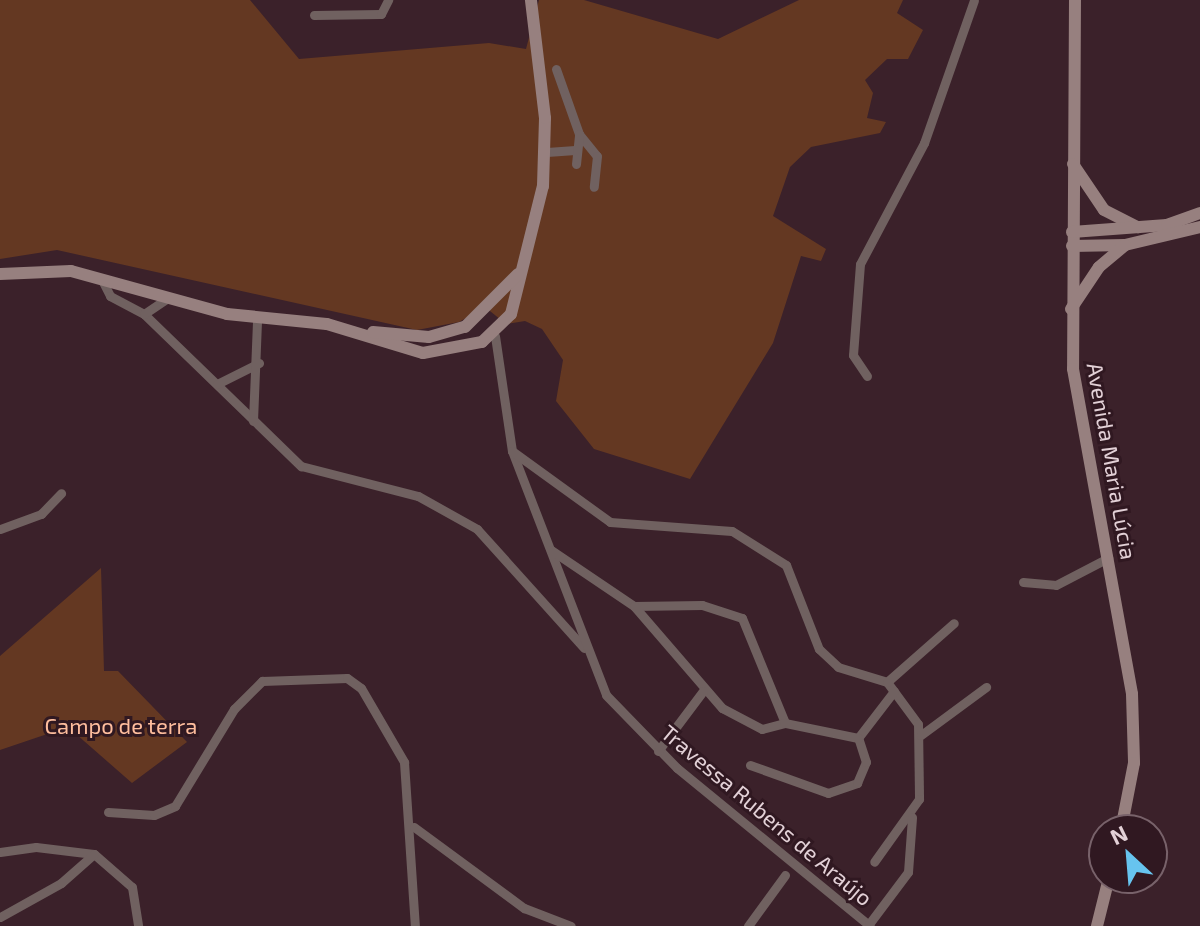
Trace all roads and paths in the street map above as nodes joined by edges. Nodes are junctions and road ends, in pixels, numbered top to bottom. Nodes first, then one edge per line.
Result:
1 (388, 0) edge
2 (531, 0) edge
3 (974, 0) edge
4 (1075, 0) edge
5 (314, 15) dead end
6 (556, 69) dead end
7 (579, 134) junction
8 (575, 150) junction
9 (547, 152) junction
10 (1072, 163) junction
11 (576, 164) dead end
12 (594, 187) dead end
13 (1200, 213) edge
14 (1200, 227) edge
15 (1141, 228) junction
16 (1072, 239) junction
17 (1125, 245) junction
18 (522, 270) junction
19 (0, 274) edge
20 (102, 280) junction
21 (168, 298) junction
22 (1071, 309) junction
23 (144, 314) junction
24 (257, 320) junction
25 (342, 327) junction
26 (495, 336) junction
27 (259, 363) junction
28 (867, 376) dead end
29 (217, 384) junction
30 (253, 421) junction
31 (512, 451) junction
32 (61, 493) dead end
33 (0, 529) edge
34 (550, 550) junction
35 (1108, 558) junction
36 (1023, 582) dead end
37 (634, 606) junction
38 (954, 623) dead end
39 (586, 649) junction
40 (887, 682) junction
41 (986, 687) dead end
42 (703, 691) junction
43 (894, 691) junction
44 (785, 723) junction
45 (921, 735) junction
46 (858, 738) junction
47 (658, 751) junction
48 (750, 765) dead end
49 (108, 812) dead end
50 (1123, 814) edge
51 (912, 815) junction
52 (414, 827) junction
53 (0, 852) edge
54 (94, 854) junction
55 (874, 862) dead end
56 (785, 875) dead end
57 (1105, 894) edge
58 (0, 917) edge
59 (870, 925) edge
60 (138, 926) edge
61 (415, 926) edge
62 (571, 926) edge
63 (748, 926) edge
64 (1097, 926) edge

1 - 5 street
2 - 9 main road
3 - 28 street
4 - 10 main road, Avenida Maria Lúcia
6 - 7 street
7 - 8 street
7 - 12 street
8 - 9 street
8 - 11 street
9 - 18 main road
10 - 15 main road
10 - 16 main road, Avenida Maria Lúcia
13 - 15 main road
14 - 17 main road
15 - 16 main road
16 - 17 main road
16 - 22 main road, Avenida Maria Lúcia
17 - 22 main road
18 - 25 main road
18 - 26 main road
19 - 20 main road
20 - 21 main road
20 - 23 street
21 - 23 street
21 - 24 main road
22 - 35 main road, Avenida Maria Lúcia
23 - 29 street
24 - 25 main road
24 - 27 street
25 - 26 main road
26 - 31 street, Travessa Rubens de Araújo
27 - 29 street
27 - 30 street
29 - 30 street
30 - 39 street
31 - 34 street, Travessa Rubens de Araújo
31 - 40 street
32 - 33 street
34 - 37 street
34 - 39 street, Travessa Rubens de Araújo
35 - 36 street
35 - 50 main road, Avenida Maria Lúcia
37 - 42 street
37 - 44 street
38 - 40 street
39 - 47 street, Travessa Rubens de Araújo
40 - 43 street
41 - 45 street
42 - 44 street
42 - 47 street
43 - 45 street
43 - 46 street
44 - 46 street
45 - 51 street
46 - 48 street
47 - 59 street, Travessa Rubens de Araújo
49 - 52 street
51 - 55 street
51 - 59 street
52 - 61 street
52 - 62 street
53 - 54 street
54 - 58 street
54 - 60 street
56 - 63 street
57 - 64 main road

